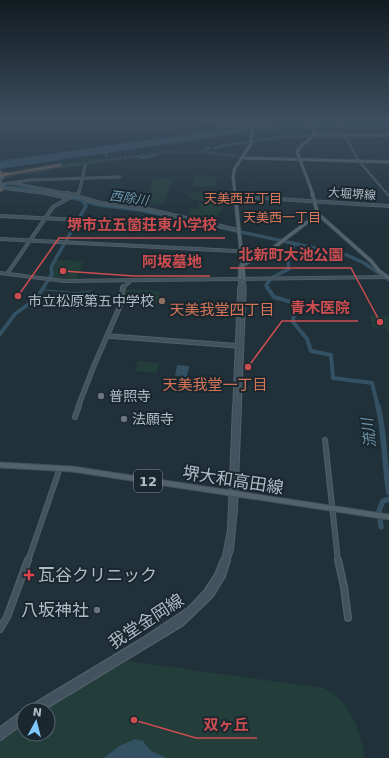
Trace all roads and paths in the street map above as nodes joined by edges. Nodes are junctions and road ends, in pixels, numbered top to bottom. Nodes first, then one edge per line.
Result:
1 (242, 158) joint
2 (299, 159) junction
3 (389, 162) edge
4 (60, 166) dead end
5 (84, 166) dead end
6 (50, 169) tunnel mouth
7 (7, 174) junction
8 (1, 175) edge
9 (120, 177) dead end
10 (82, 178) junction
11 (12, 183) junction
12 (1, 187) edge
13 (75, 195) junction
14 (233, 196) junction
15 (69, 198) junction
16 (314, 201) junction
17 (389, 206) edge
18 (318, 214) junction
19 (0, 216) edge
20 (45, 218) junction
21 (178, 225) dead end
22 (237, 231) junction
23 (0, 239) edge
24 (30, 240) junction
25 (236, 251) dead end
26 (241, 266) junction
27 (0, 273) edge
28 (7, 274) junction
29 (388, 277) edge
30 (242, 278) junction
31 (131, 280) junction
32 (108, 336) junction
33 (240, 346) junction
34 (75, 417) dead end
35 (325, 440) dead end
36 (0, 465) edge
37 (60, 468) junction
38 (233, 494) junction
39 (332, 509) junction
40 (389, 517) edge
41 (348, 618) dead end
42 (0, 629) edge
43 (42, 702) edge
44 (51, 702) edge
45 (16, 719) edge
46 (16, 725) edge
47 (0, 731) edge
48 (0, 737) edge

1 - 2 main road
1 - 14 main road
2 - 3 main road
2 - 16 main road
4 - 7 highway
5 - 10 street
6 - 7 highway
7 - 8 highway, bridge
8 - 12 main road
9 - 10 street
10 - 11 street
10 - 13 street
11 - 12 street
11 - 13 street
12 - 15 street
13 - 15 street
13 - 22 street
14 - 16 street, 大堀堺線
14 - 22 main road
15 - 20 street
16 - 17 street, 大堀堺線
16 - 18 main road
18 - 26 main road
18 - 29 main road
19 - 20 street
20 - 21 street
20 - 24 street
22 - 26 main road
23 - 24 street
24 - 25 street
24 - 28 street
26 - 30 main road
27 - 28 street
28 - 31 street
29 - 30 street
30 - 31 street
30 - 33 street, 我堂金岡線
31 - 32 street
32 - 33 street
32 - 34 street
33 - 38 street, 我堂金岡線
35 - 39 street
36 - 37 main road, 堺大和高田線 / 12
37 - 38 main road, 堺大和高田線 / 12
37 - 42 street
38 - 39 main road, 堺大和高田線 / 12
38 - 43 street, 我堂金岡線
38 - 44 street, 我堂金岡線
39 - 40 main road, 堺大和高田線 / 12
39 - 41 street
45 - 47 street
46 - 48 street

